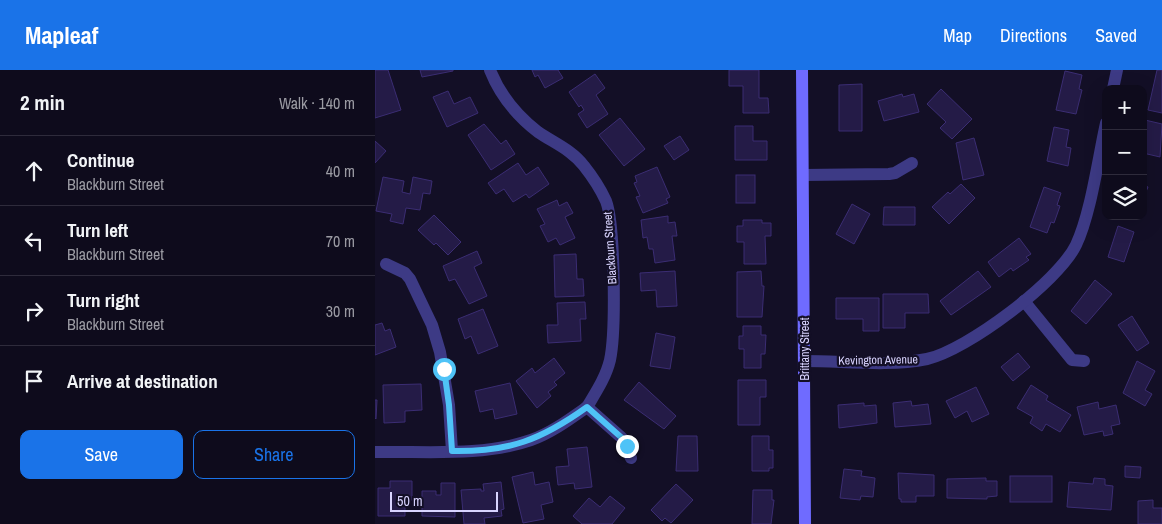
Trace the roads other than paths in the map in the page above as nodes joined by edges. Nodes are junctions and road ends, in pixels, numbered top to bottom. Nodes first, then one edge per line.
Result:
1 (491, 70) edge
2 (803, 70) edge
3 (1117, 70) edge
4 (1114, 85) edge
5 (1104, 130) edge
6 (912, 163) dead end
7 (803, 175) junction
8 (386, 264) dead end
9 (1023, 301) junction
10 (805, 361) junction
11 (1084, 361) dead end
12 (587, 407) junction
13 (452, 451) junction
14 (375, 452) edge
15 (631, 458) dead end
16 (805, 524) edge

1 - 12 street, Blackburn Street
2 - 7 street, Brittany Street
3 - 4 street
5 - 9 street, Kevington Avenue
6 - 7 street
7 - 10 street, Brittany Street
8 - 13 street
9 - 10 street, Kevington Avenue
9 - 11 street
10 - 16 street, Brittany Street
12 - 13 street, Blackburn Street
12 - 15 street
13 - 14 street, Blackburn Street

